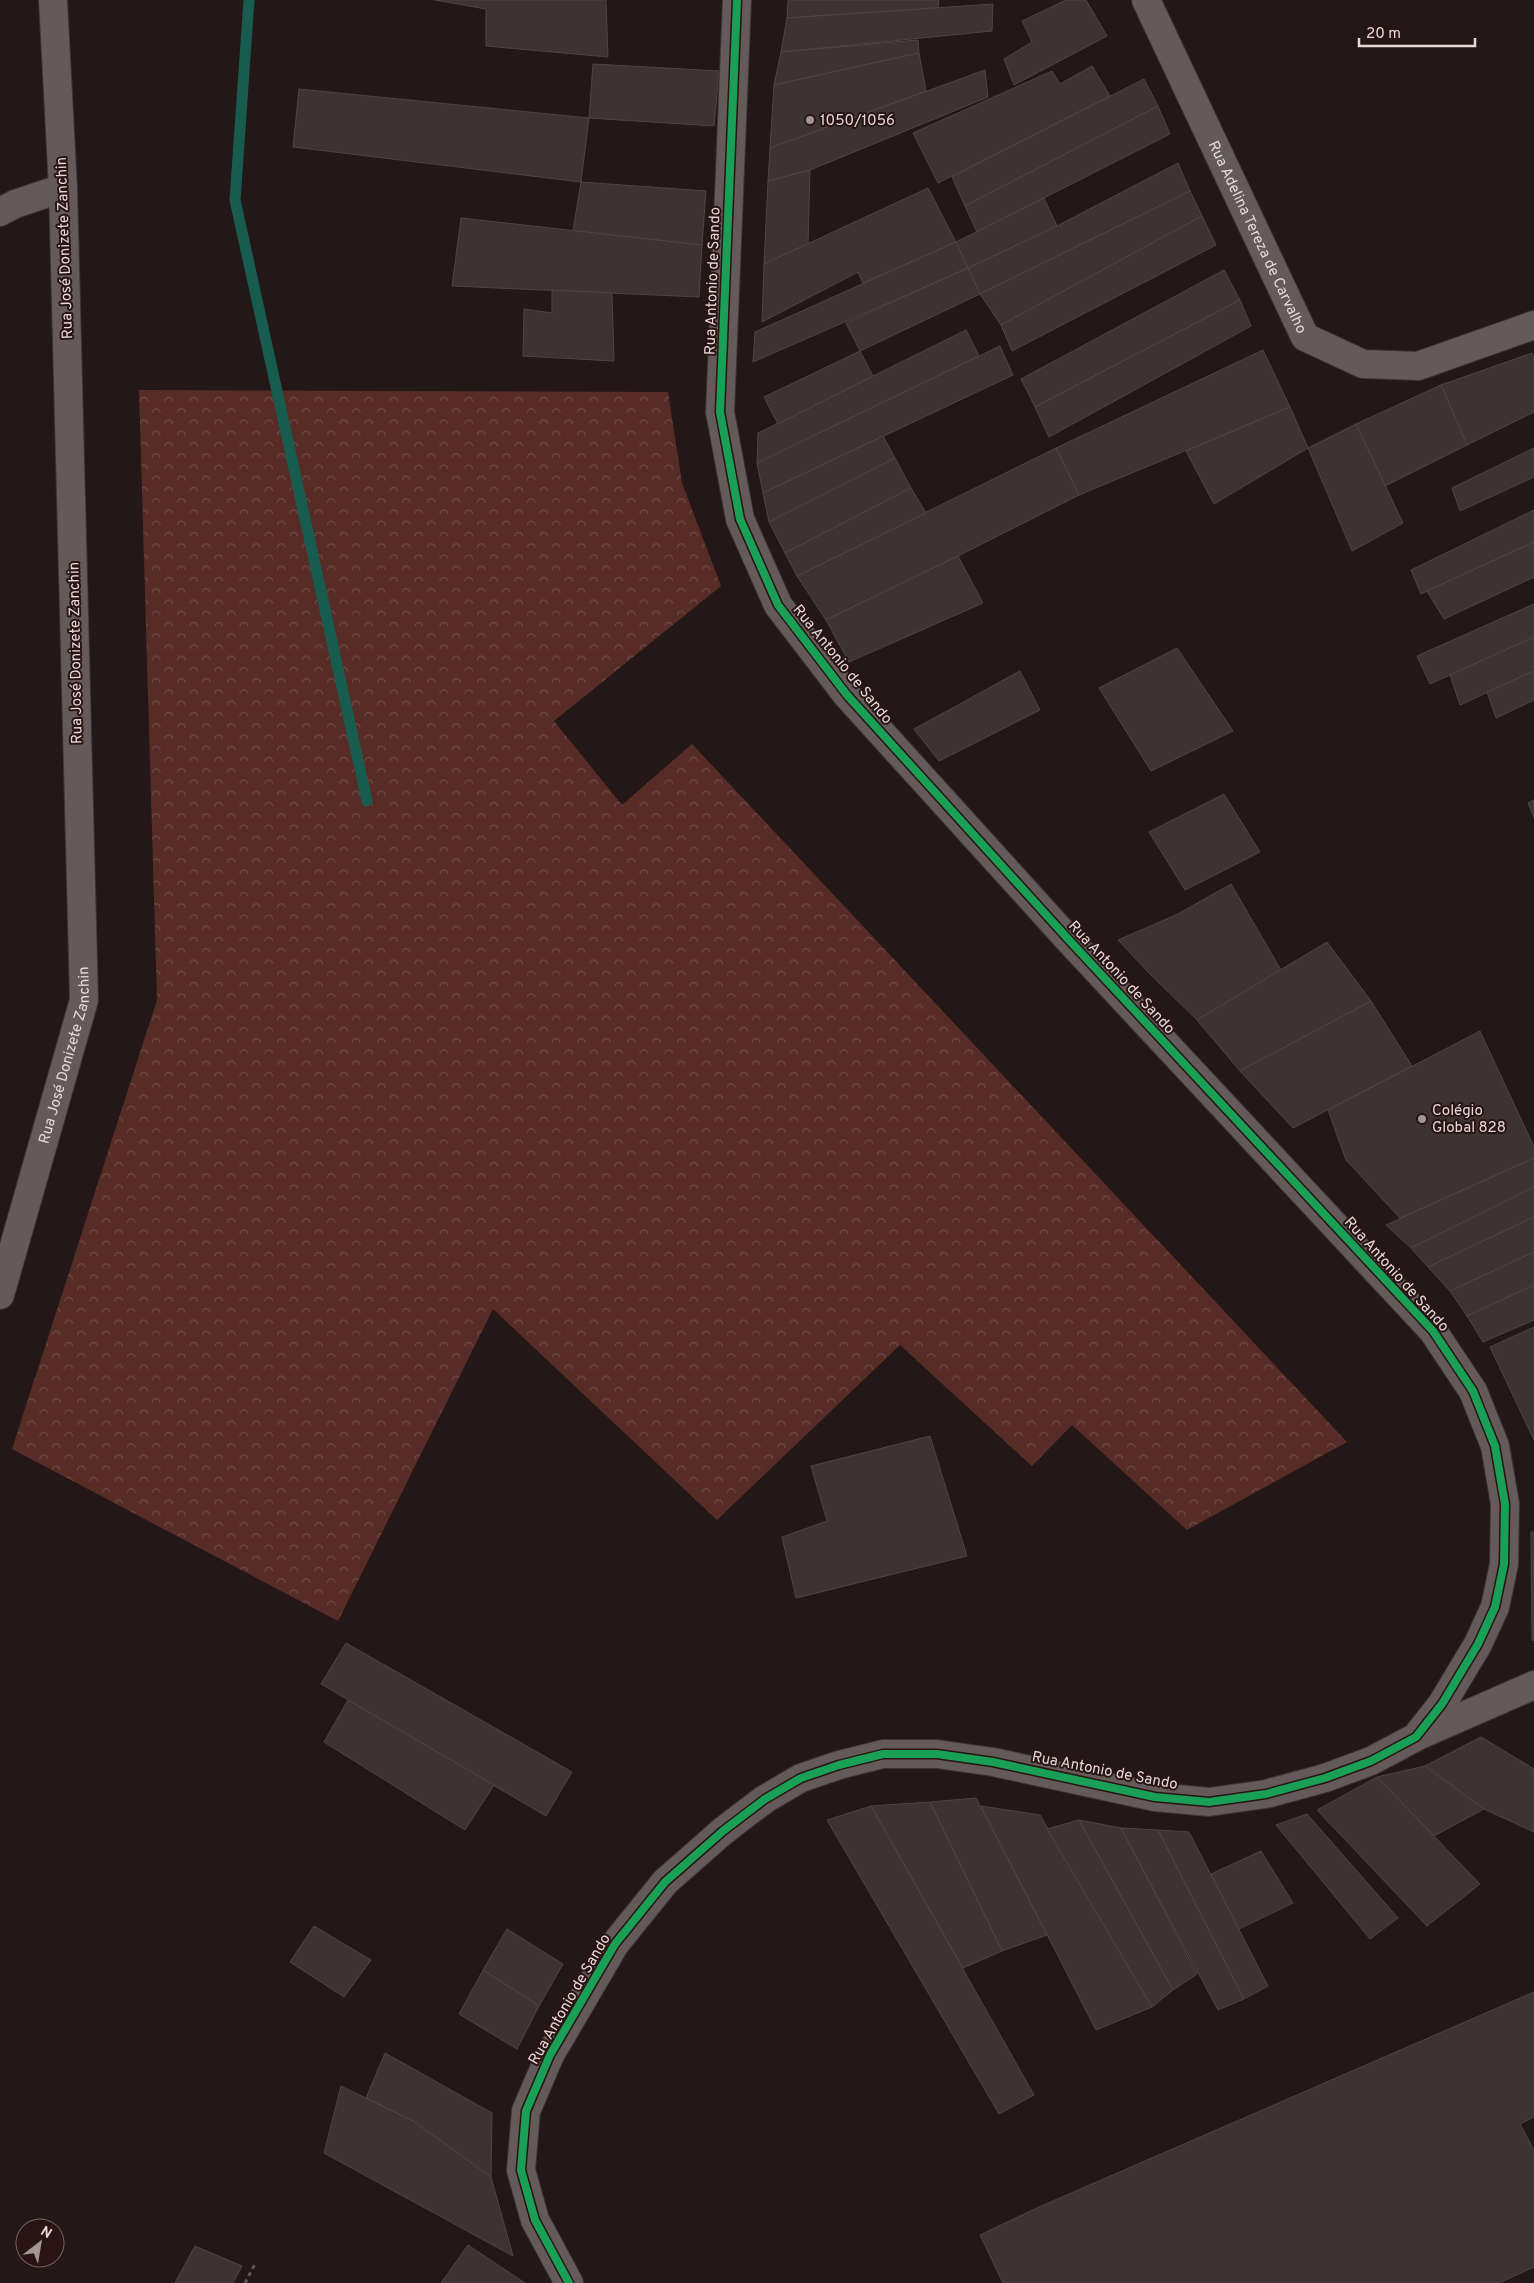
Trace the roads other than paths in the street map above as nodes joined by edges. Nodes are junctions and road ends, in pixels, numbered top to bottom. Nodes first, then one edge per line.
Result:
1 (54, 0) edge
2 (737, 0) edge
3 (1146, 0) edge
4 (63, 188) junction
5 (0, 212) edge
6 (1534, 325) edge
7 (2, 1283) edge
8 (1534, 1685) edge
9 (1416, 1737) junction
10 (569, 2283) edge

1 - 4 street, Rua José Donizete Zanchin
2 - 9 street, Rua Antonio de Sando
3 - 6 street, Rua Adelina Tereza de Carvalho
4 - 5 street
4 - 7 street, Rua José Donizete Zanchin
8 - 9 street
9 - 10 street, Rua Antonio de Sando

